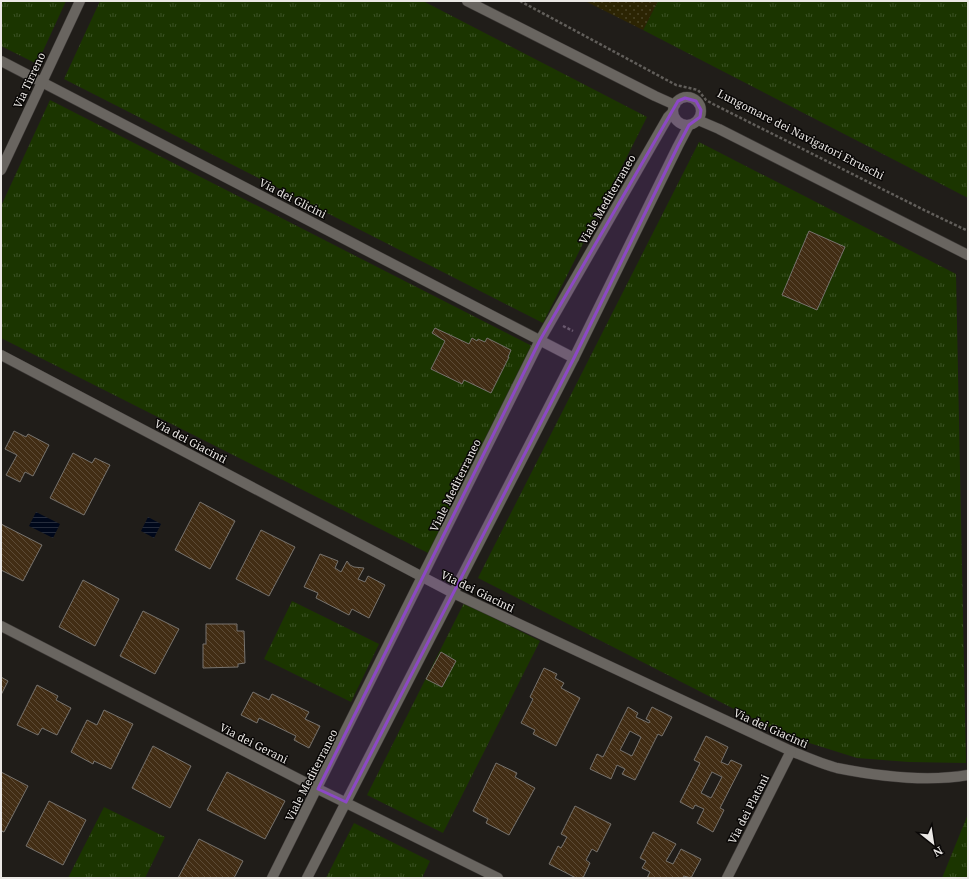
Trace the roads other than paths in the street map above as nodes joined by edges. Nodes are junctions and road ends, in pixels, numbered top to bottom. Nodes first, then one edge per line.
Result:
1 (80, 1) edge
2 (467, 1) edge
3 (1, 60) edge
4 (42, 81) junction
5 (674, 108) junction
6 (694, 123) junction
7 (1, 170) edge
8 (968, 255) edge
9 (540, 340) junction
10 (1, 355) edge
11 (574, 358) junction
12 (423, 577) junction
13 (453, 593) junction
14 (1, 626) edge
15 (791, 751) junction
16 (968, 775) edge
17 (318, 789) junction
18 (346, 802) junction
19 (272, 878) edge
20 (308, 878) edge
21 (498, 878) edge
22 (727, 878) edge

1 - 4 street, Via Tirreno
2 - 5 street
3 - 4 street, Via dei Glicini
4 - 7 street, Via Tirreno
4 - 9 street, Via dei Glicini
5 - 6 street
5 - 6 street
5 - 9 street, Viale Mediterraneo
6 - 8 street
6 - 11 street
9 - 11 street, Via dei Glicini
9 - 12 street, Viale Mediterraneo
10 - 12 street, Via dei Giacinti
11 - 13 street
12 - 13 street, Via dei Giacinti
12 - 17 street, Viale Mediterraneo
13 - 15 street, Via dei Giacinti
13 - 18 street
14 - 17 street, Via dei Gerani
15 - 16 street, Via dei Giacinti
15 - 22 street, Via dei Platani
17 - 18 street, Via dei Gerani
17 - 19 street, Viale Mediterraneo
18 - 20 street
18 - 21 street, Via dei Gerani

